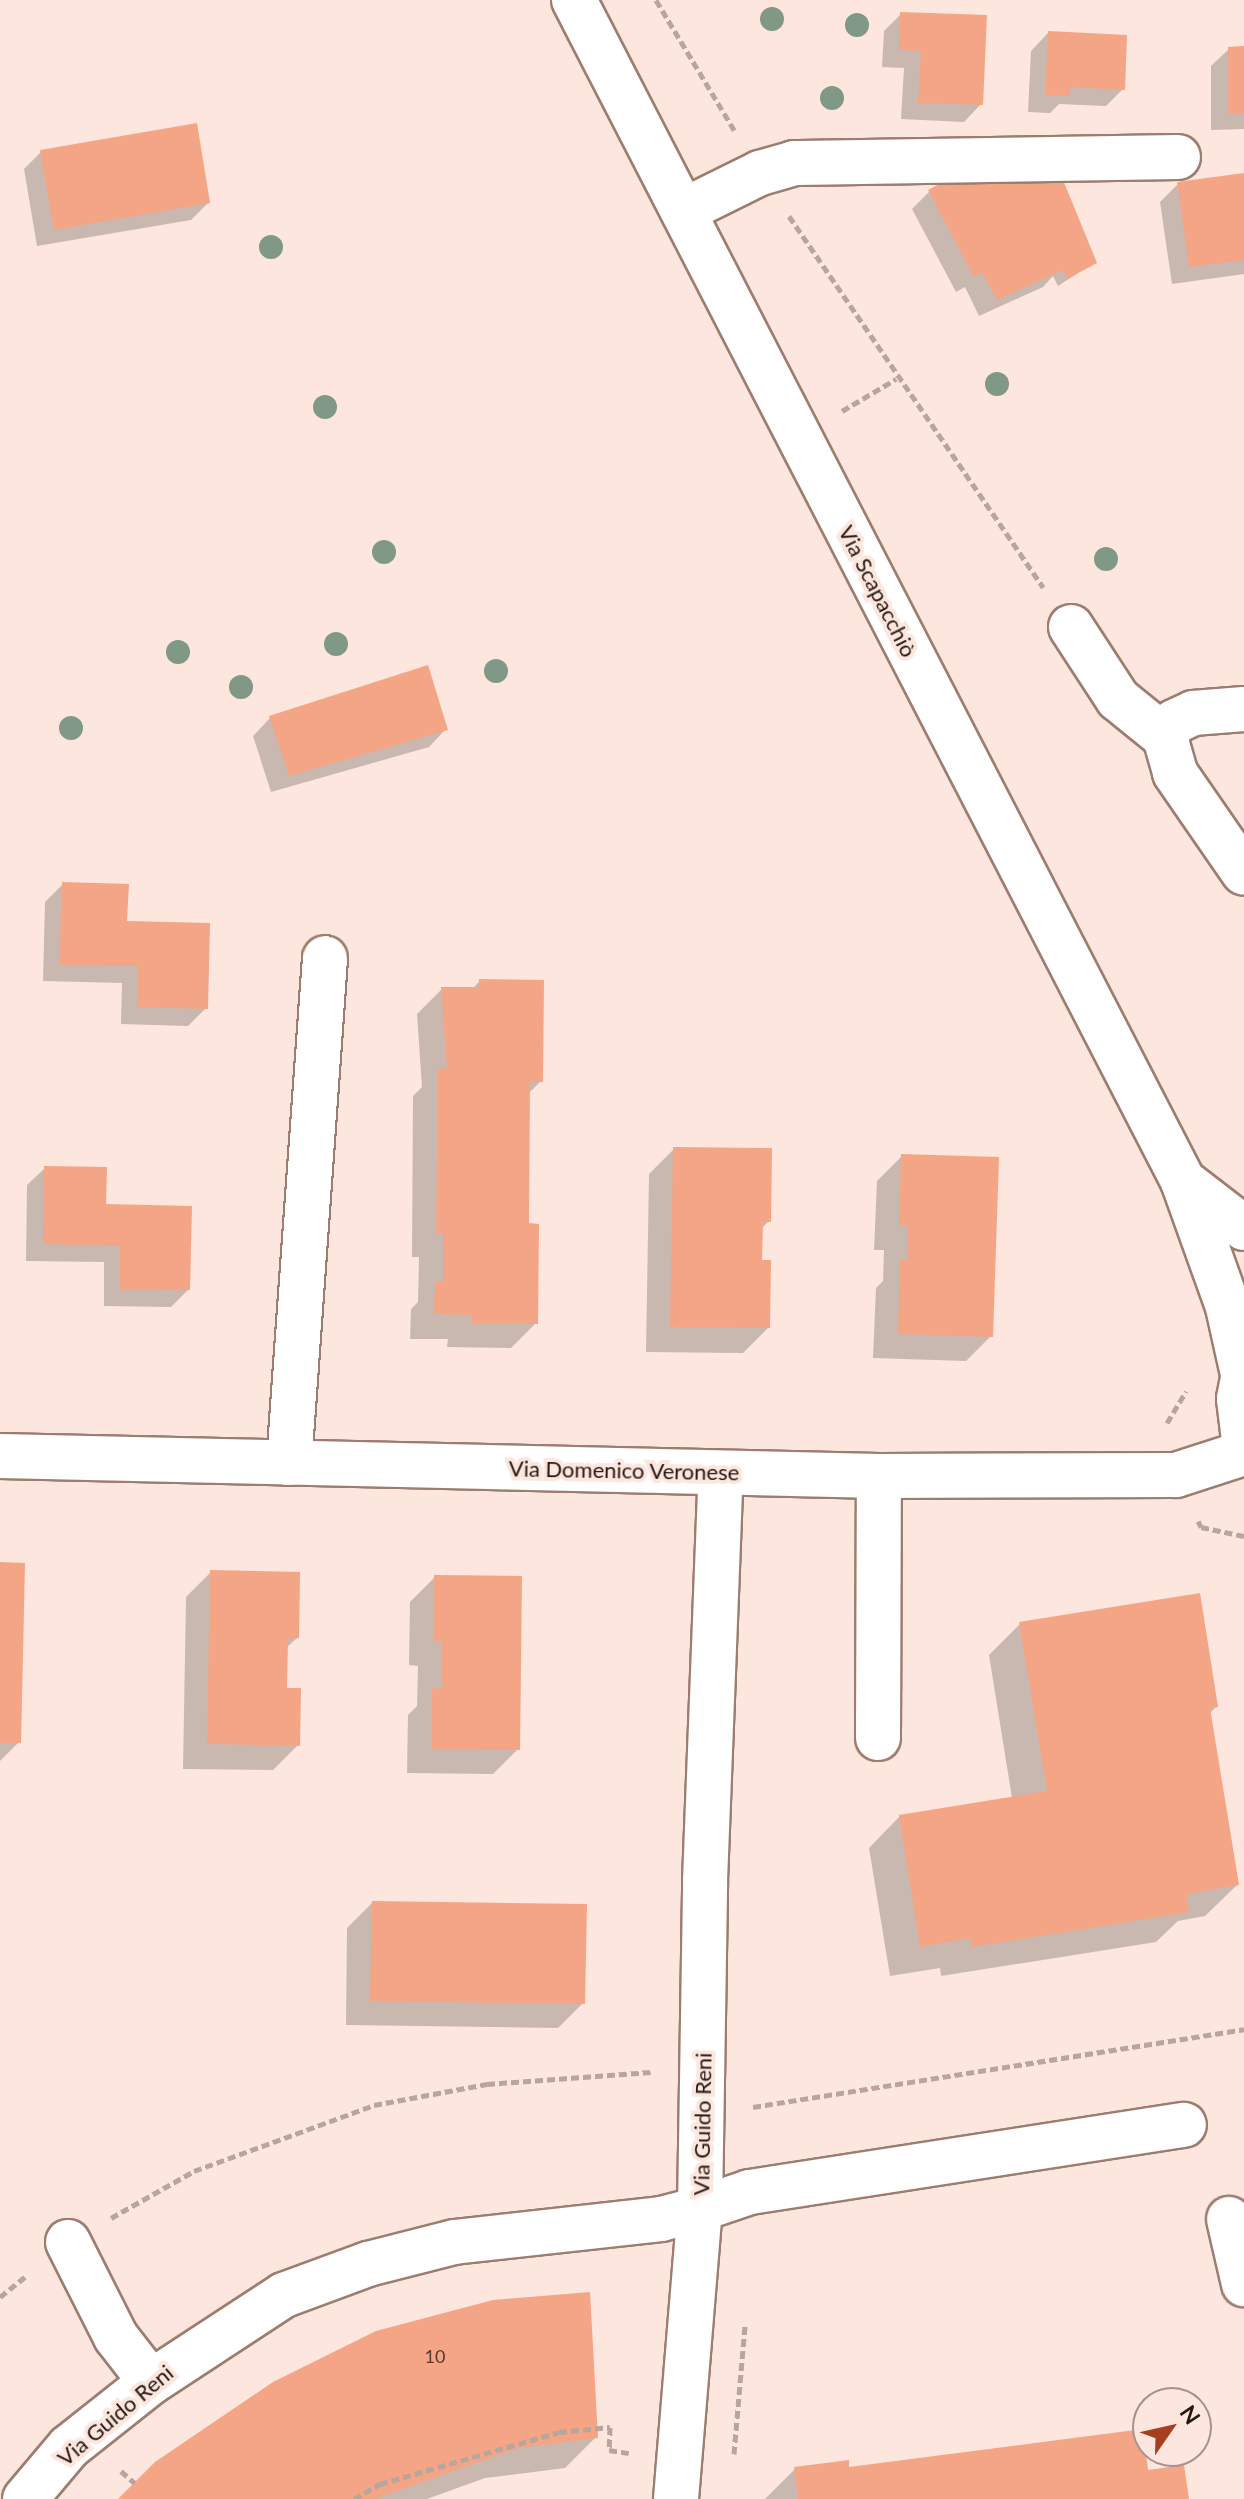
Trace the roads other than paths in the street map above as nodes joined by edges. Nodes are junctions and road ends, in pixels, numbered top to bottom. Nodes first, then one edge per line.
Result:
1 (574, 0) edge
2 (1178, 157) dead end
3 (683, 211) junction
4 (1071, 627) road end
5 (1244, 709) edge
6 (1165, 737) junction
7 (1244, 873) edge
8 (325, 958) dead end
9 (1183, 1181) junction
10 (1244, 1228) edge
11 (1244, 1373) edge
12 (1244, 1438) edge
13 (1244, 1453) edge
14 (0, 1456) edge
15 (289, 1463) junction
16 (721, 1473) junction
17 (879, 1476) junction
18 (878, 1738) dead end
19 (1184, 2125) dead end
20 (700, 2209) junction
21 (1229, 2219) dead end
22 (68, 2242) road end
23 (1244, 2284) edge
24 (151, 2382) junction
25 (25, 2499) edge
26 (676, 2499) edge

1 - 3 street, Via Scapacchiò
2 - 3 street
3 - 9 street, Via Scapacchiò
4 - 6 street
5 - 6 street
6 - 7 street
8 - 15 street
9 - 10 street, Via Scapacchiò
9 - 11 street, Via Scapacchiò
11 - 12 street, Via Scapacchiò
13 - 17 street, Via Domenico Veronese
14 - 15 street, Via Domenico Veronese
15 - 16 street, Via Domenico Veronese
16 - 17 street, Via Domenico Veronese
16 - 20 street, Via Guido Reni
17 - 18 street
19 - 20 street
20 - 24 street, Via Guido Reni
20 - 26 street
21 - 23 street
22 - 24 street
24 - 25 street, Via Guido Reni

